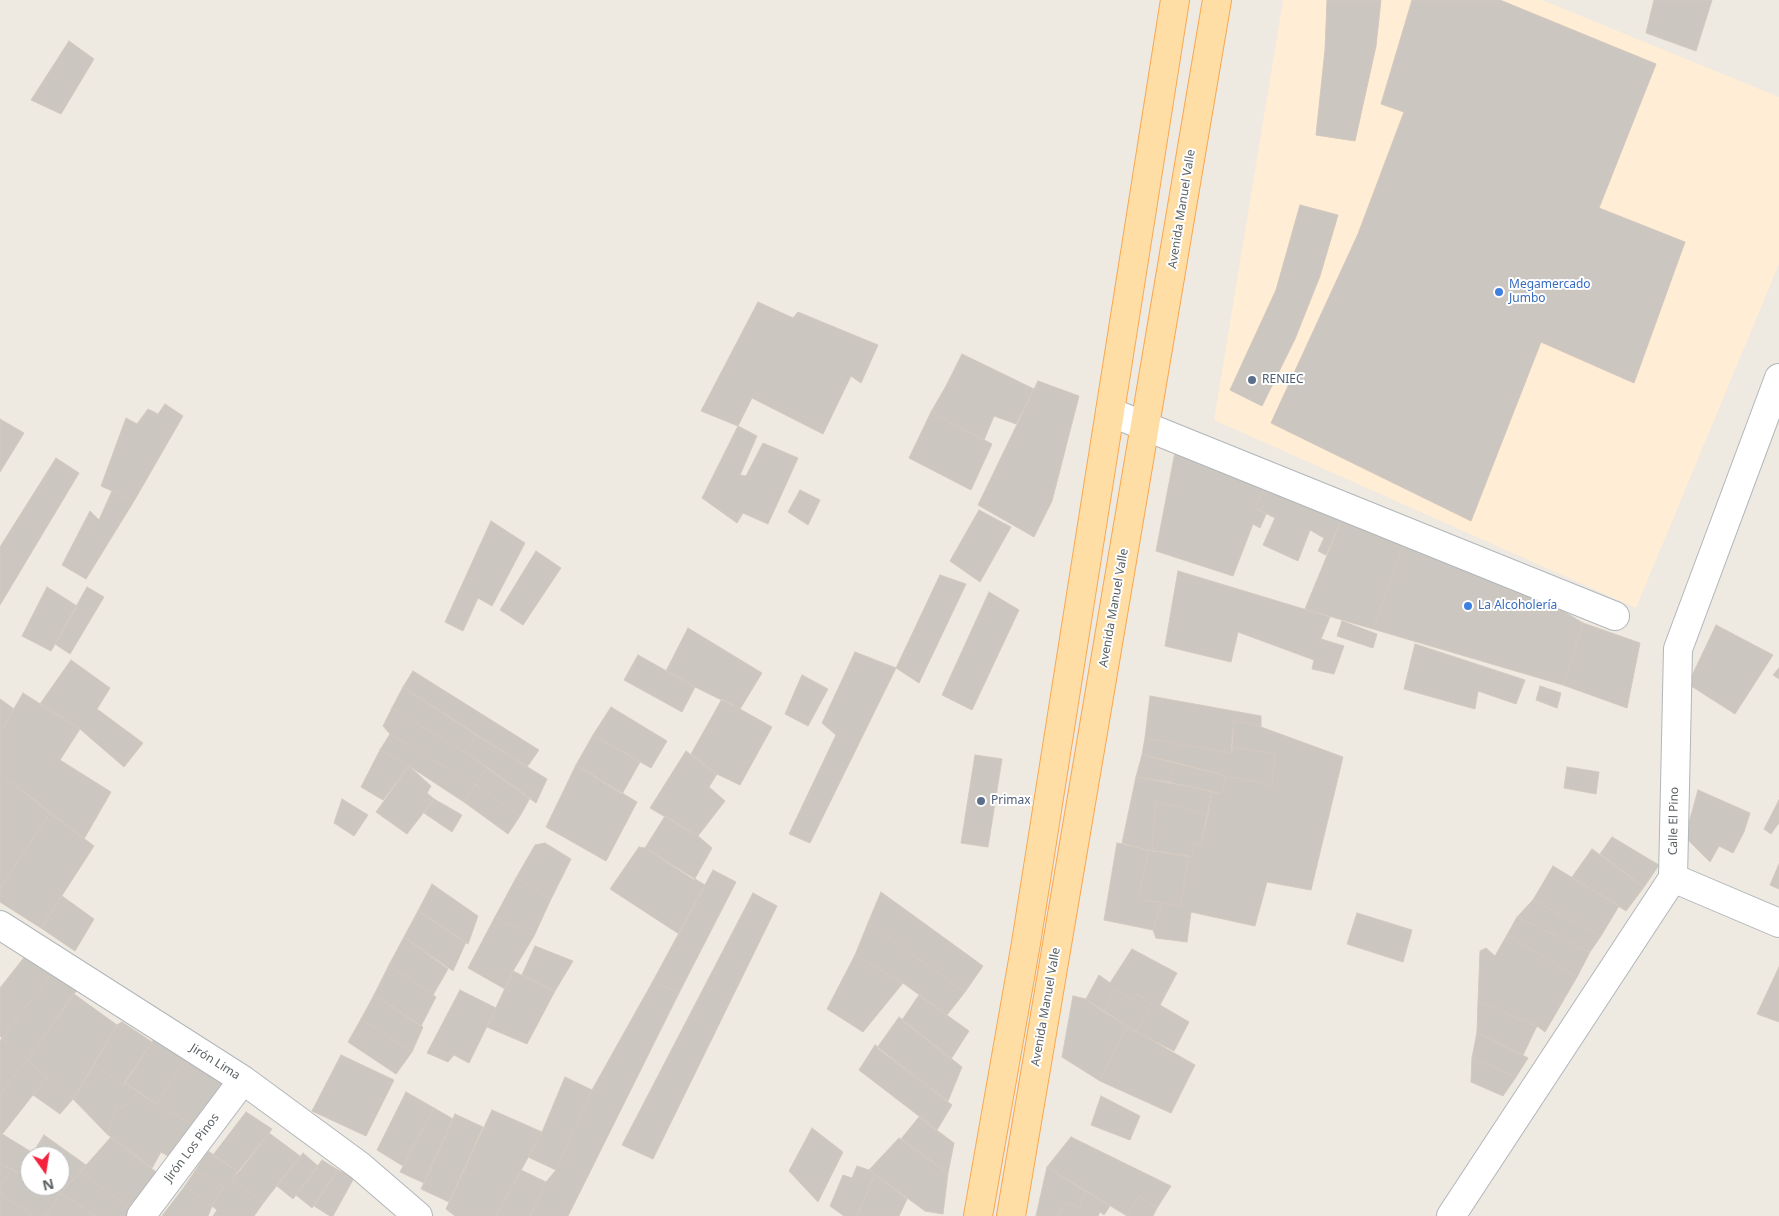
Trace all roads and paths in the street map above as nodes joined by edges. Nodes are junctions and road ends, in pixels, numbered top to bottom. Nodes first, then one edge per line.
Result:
1 (1175, 0) edge
2 (1217, 0) edge
3 (1779, 378) edge
4 (1110, 412) junction
5 (1145, 427) junction
6 (1615, 616) dead end
7 (1673, 878) junction
8 (1779, 923) edge
9 (0, 925) edge
10 (243, 1080) junction
11 (141, 1216) edge
12 (418, 1216) edge
13 (978, 1216) edge
14 (1011, 1216) edge
15 (1451, 1216) edge

1 - 4 main road
2 - 5 main road, Avenida Manuel Valle
3 - 7 street, Calle El Pino
4 - 5 street
4 - 13 main road
5 - 6 street
5 - 14 main road, Avenida Manuel Valle
7 - 8 street
7 - 15 street
9 - 10 street, Jirón Lima
10 - 11 street, Jirón Los Pinos
10 - 12 street, Jirón Lima

